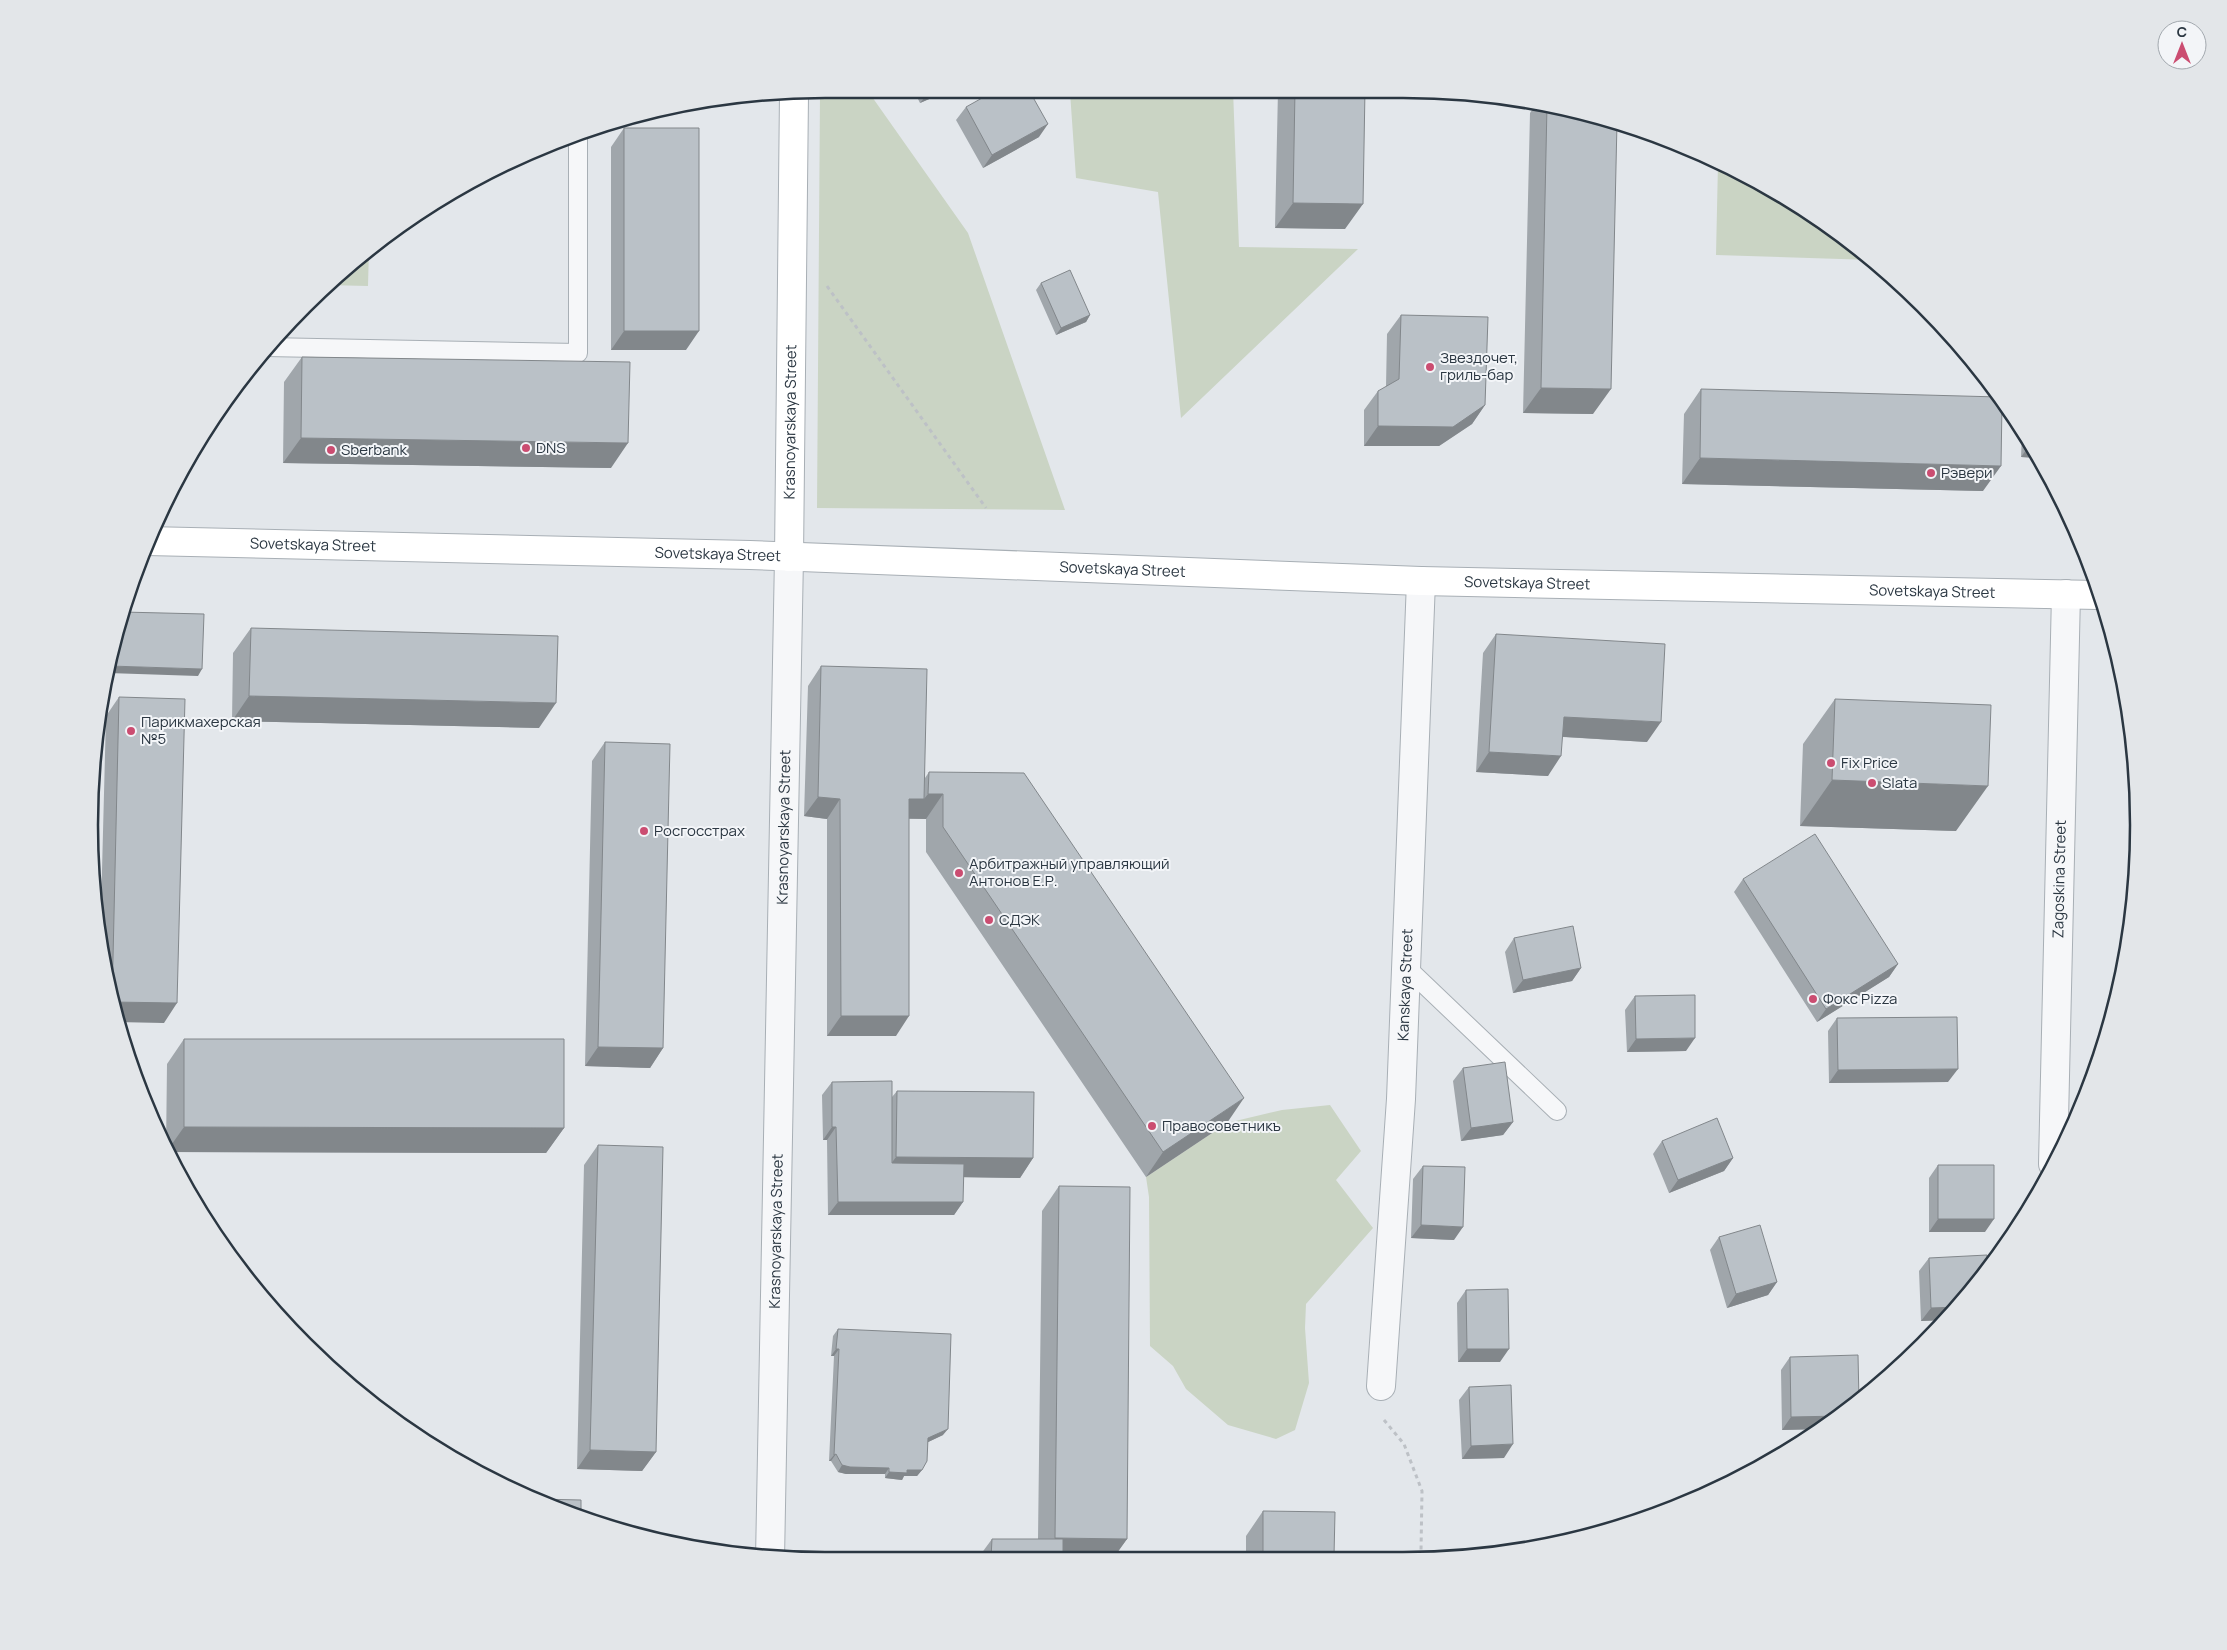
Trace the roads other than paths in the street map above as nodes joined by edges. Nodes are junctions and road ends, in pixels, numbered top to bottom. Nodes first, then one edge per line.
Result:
1 (794, 99) edge
2 (578, 141) edge
3 (276, 347) edge
4 (156, 541) edge
5 (789, 556) junction
6 (1422, 581) junction
7 (2066, 594) junction
8 (2092, 595) edge
9 (1406, 967) junction
10 (1557, 1111) dead end
11 (2053, 1148) edge
12 (1381, 1386) road end
13 (770, 1550) edge

1 - 5 main road, Krasnoyarskaya Street
2 - 3 lane
4 - 5 main road, Sovetskaya Street
5 - 6 main road, Sovetskaya Street
5 - 13 street, Krasnoyarskaya Street
6 - 7 main road, Sovetskaya Street
6 - 9 street, Kanskaya Street
7 - 8 main road, Sovetskaya Street
7 - 11 street, Zagoskina Street
9 - 10 lane
9 - 12 street, Kanskaya Street

